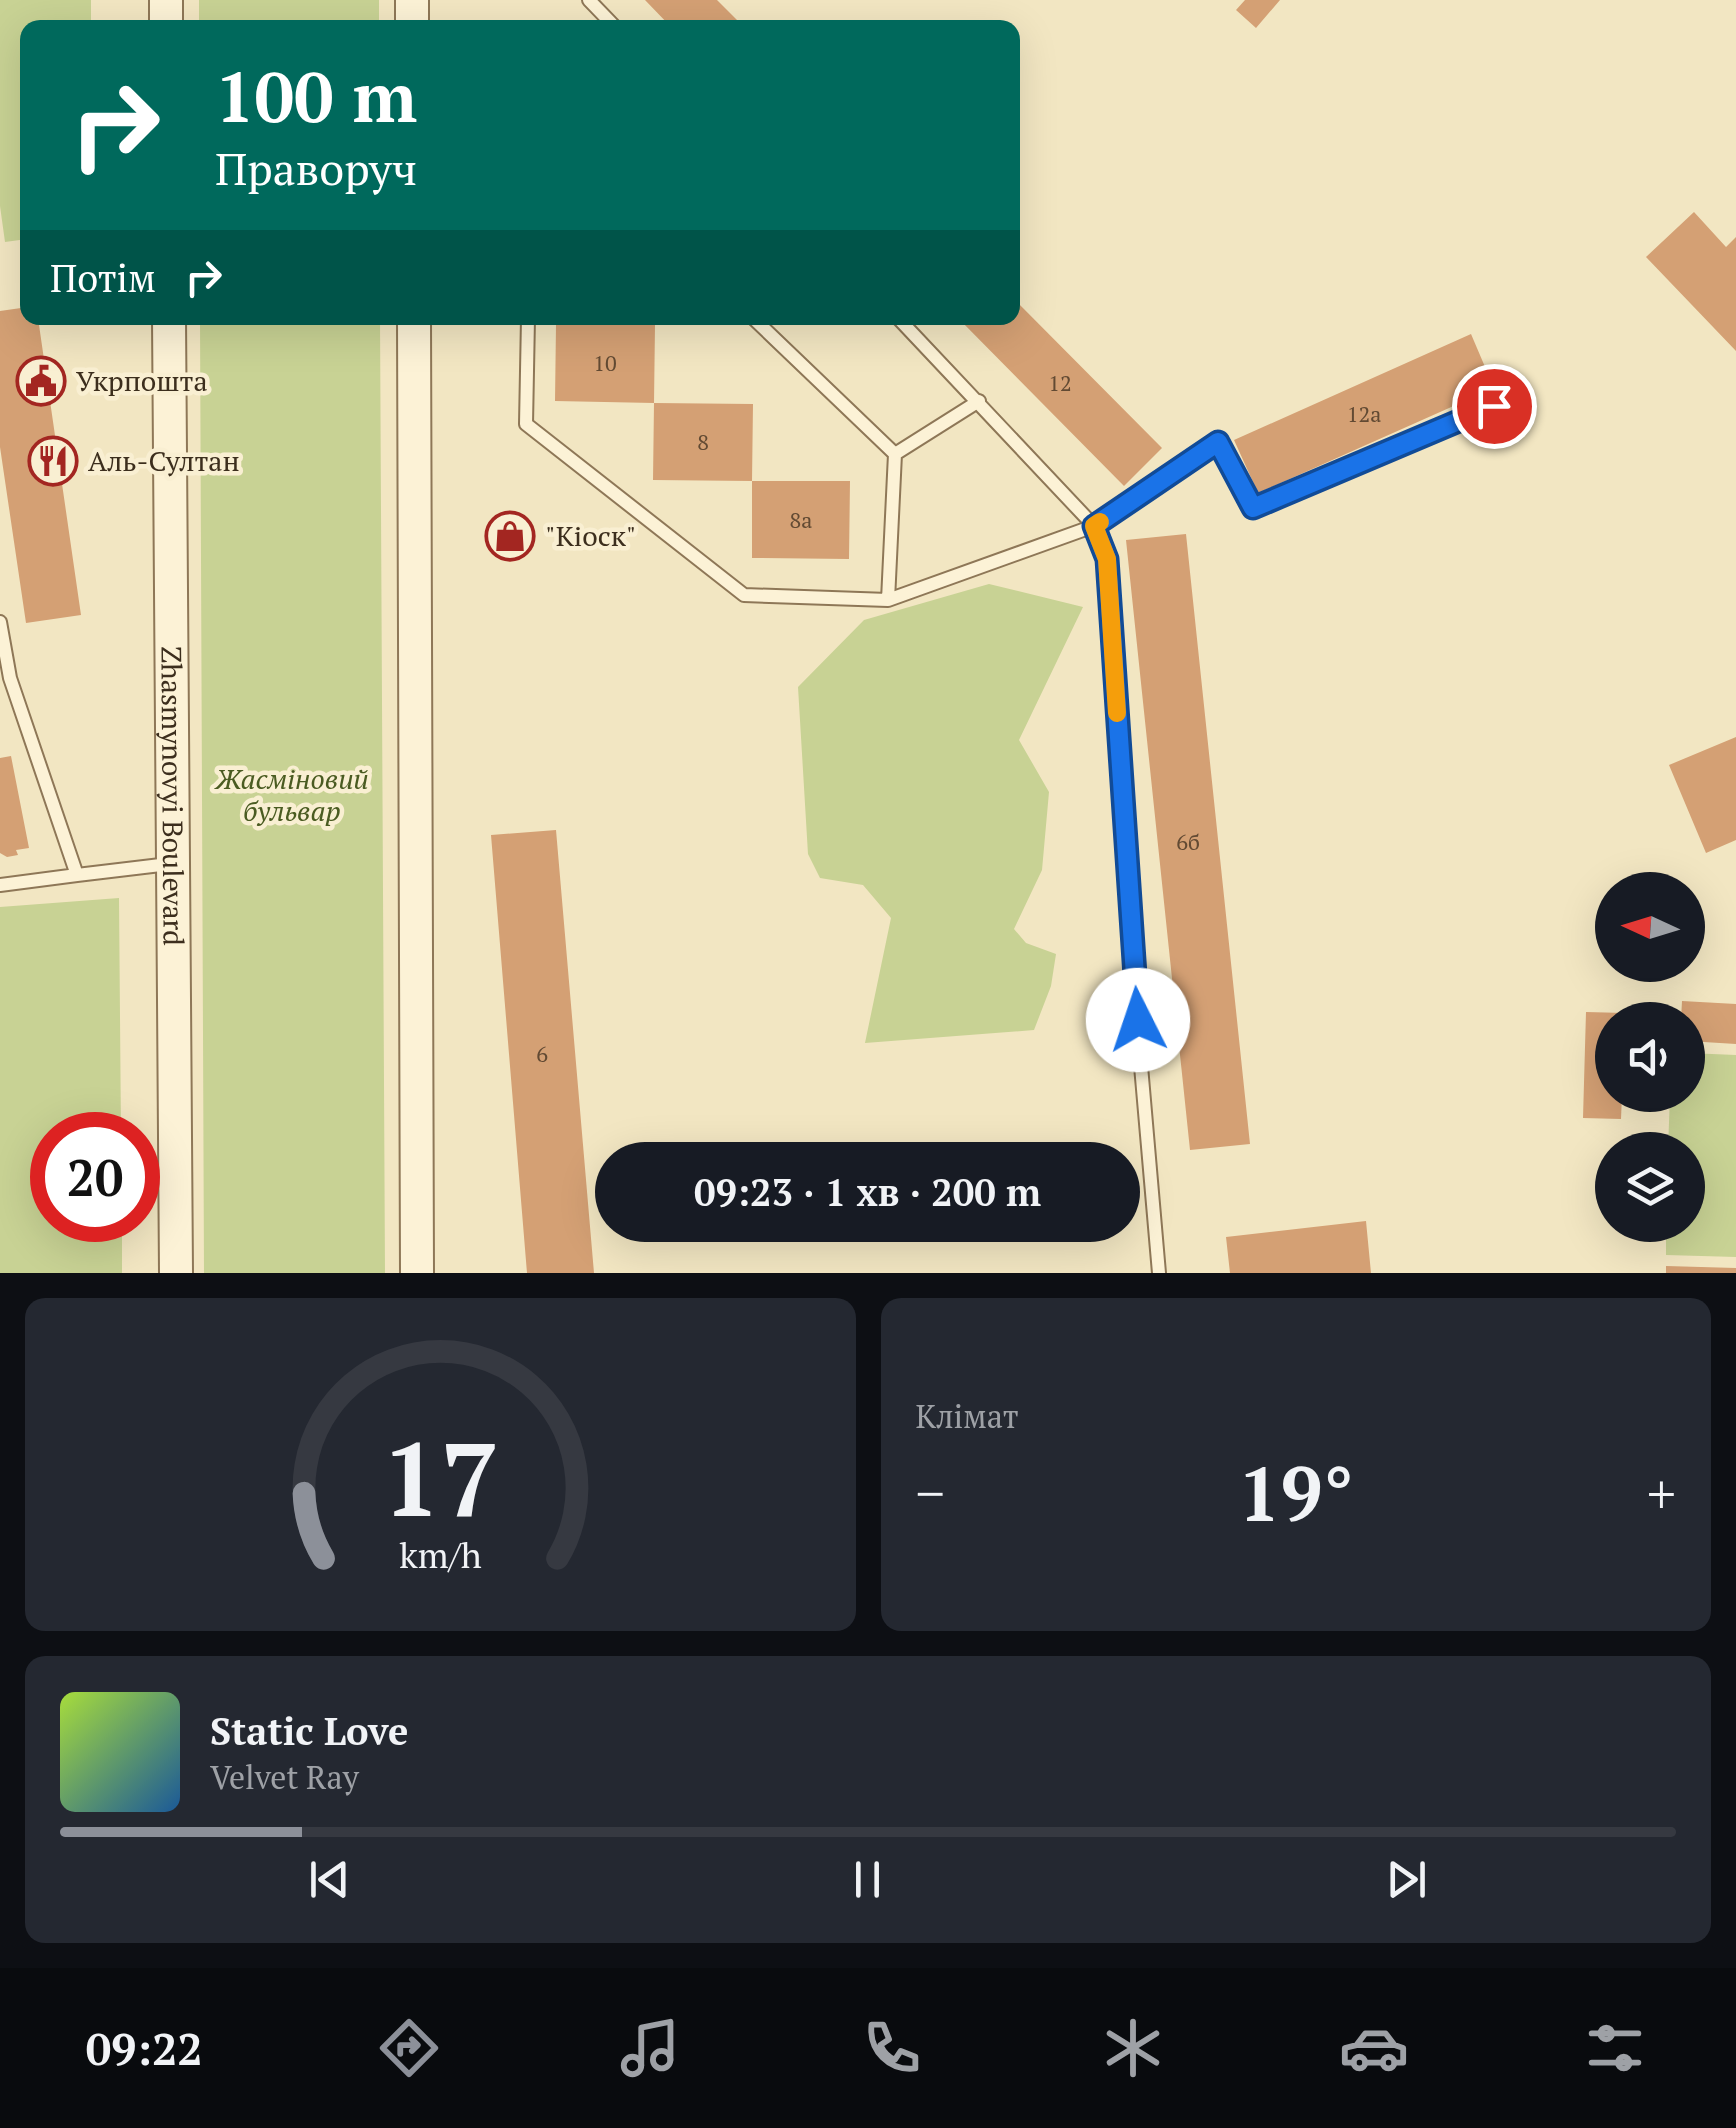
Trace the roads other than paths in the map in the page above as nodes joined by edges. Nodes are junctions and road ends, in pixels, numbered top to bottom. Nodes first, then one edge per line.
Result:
1 (589, 0) edge
2 (608, 20) edge
3 (169, 325) edge
4 (414, 325) edge
5 (528, 325) edge
6 (760, 325) edge
7 (905, 325) edge
8 (979, 401) junction
9 (1494, 406) dead end
10 (896, 454) junction
11 (1094, 526) junction
12 (888, 600) junction
13 (0, 622) edge
14 (172, 864) junction
15 (77, 876) junction
16 (0, 885) edge
17 (176, 1273) edge
18 (417, 1273) edge
19 (1159, 1273) edge

1 - 2 lane
3 - 14 street, Zhasmynovyi Boulevard
4 - 18 street
5 - 12 lane
6 - 10 lane
7 - 8 lane
8 - 10 lane
8 - 11 lane
9 - 11 lane
10 - 12 lane
11 - 12 lane
11 - 19 lane
13 - 15 lane
14 - 15 lane
14 - 17 street, Zhasmynovyi Boulevard
15 - 16 lane

